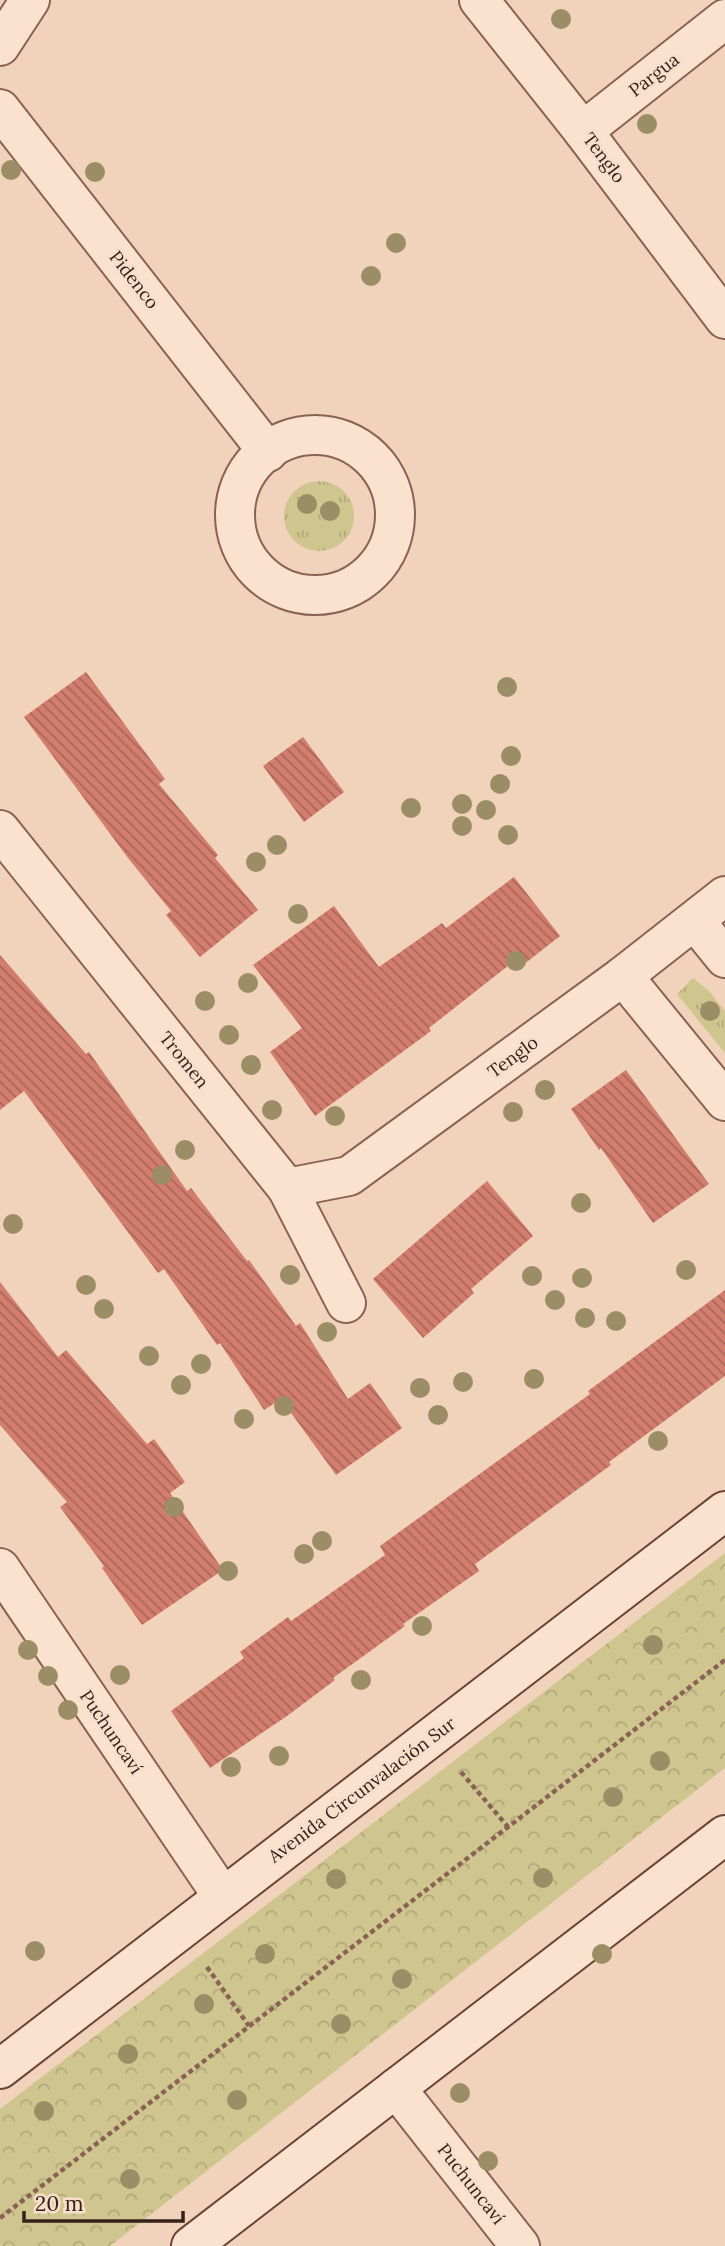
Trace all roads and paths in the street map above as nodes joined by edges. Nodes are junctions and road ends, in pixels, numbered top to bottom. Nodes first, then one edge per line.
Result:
1 (30, 0) edge
2 (479, 0) edge
3 (725, 19) edge
4 (0, 46) edge
5 (0, 109) edge
6 (583, 131) junction
7 (725, 319) edge
8 (268, 452) junction
9 (0, 830) edge
10 (725, 895) edge
11 (695, 921) junction
12 (725, 958) edge
13 (623, 976) junction
14 (725, 1101) edge
15 (287, 1188) junction
16 (346, 1303) dead end
17 (725, 1511) edge
18 (0, 1568) edge
19 (725, 1660) edge
20 (431, 1737) junction
21 (508, 1826) junction
22 (725, 1835) edge
23 (223, 1896) junction
24 (181, 1929) junction
25 (249, 2026) junction
26 (0, 2069) edge
27 (396, 2088) junction
28 (0, 2218) edge
29 (191, 2246) edge
30 (520, 2246) edge

1 - 4 street
2 - 6 street, Tenglo
3 - 6 street, Pargua
5 - 8 street, Pidenco
6 - 7 street, Tenglo
8 - 8 street
9 - 15 street, Tromen
10 - 11 street, Tenglo
11 - 12 street
11 - 13 street, Tenglo
13 - 14 street
13 - 15 street, Tenglo
15 - 16 street, Tromen
17 - 20 street, Avenida Circunvalación Sur
18 - 23 street, Puchuncaví
19 - 21 path
20 - 21 path
20 - 23 street, Avenida Circunvalación Sur
21 - 25 path
22 - 27 street
23 - 24 street, Avenida Circunvalación Sur
24 - 25 path
24 - 26 street, Avenida Circunvalación Sur
25 - 28 path
27 - 29 street
27 - 30 street, Puchuncaví

